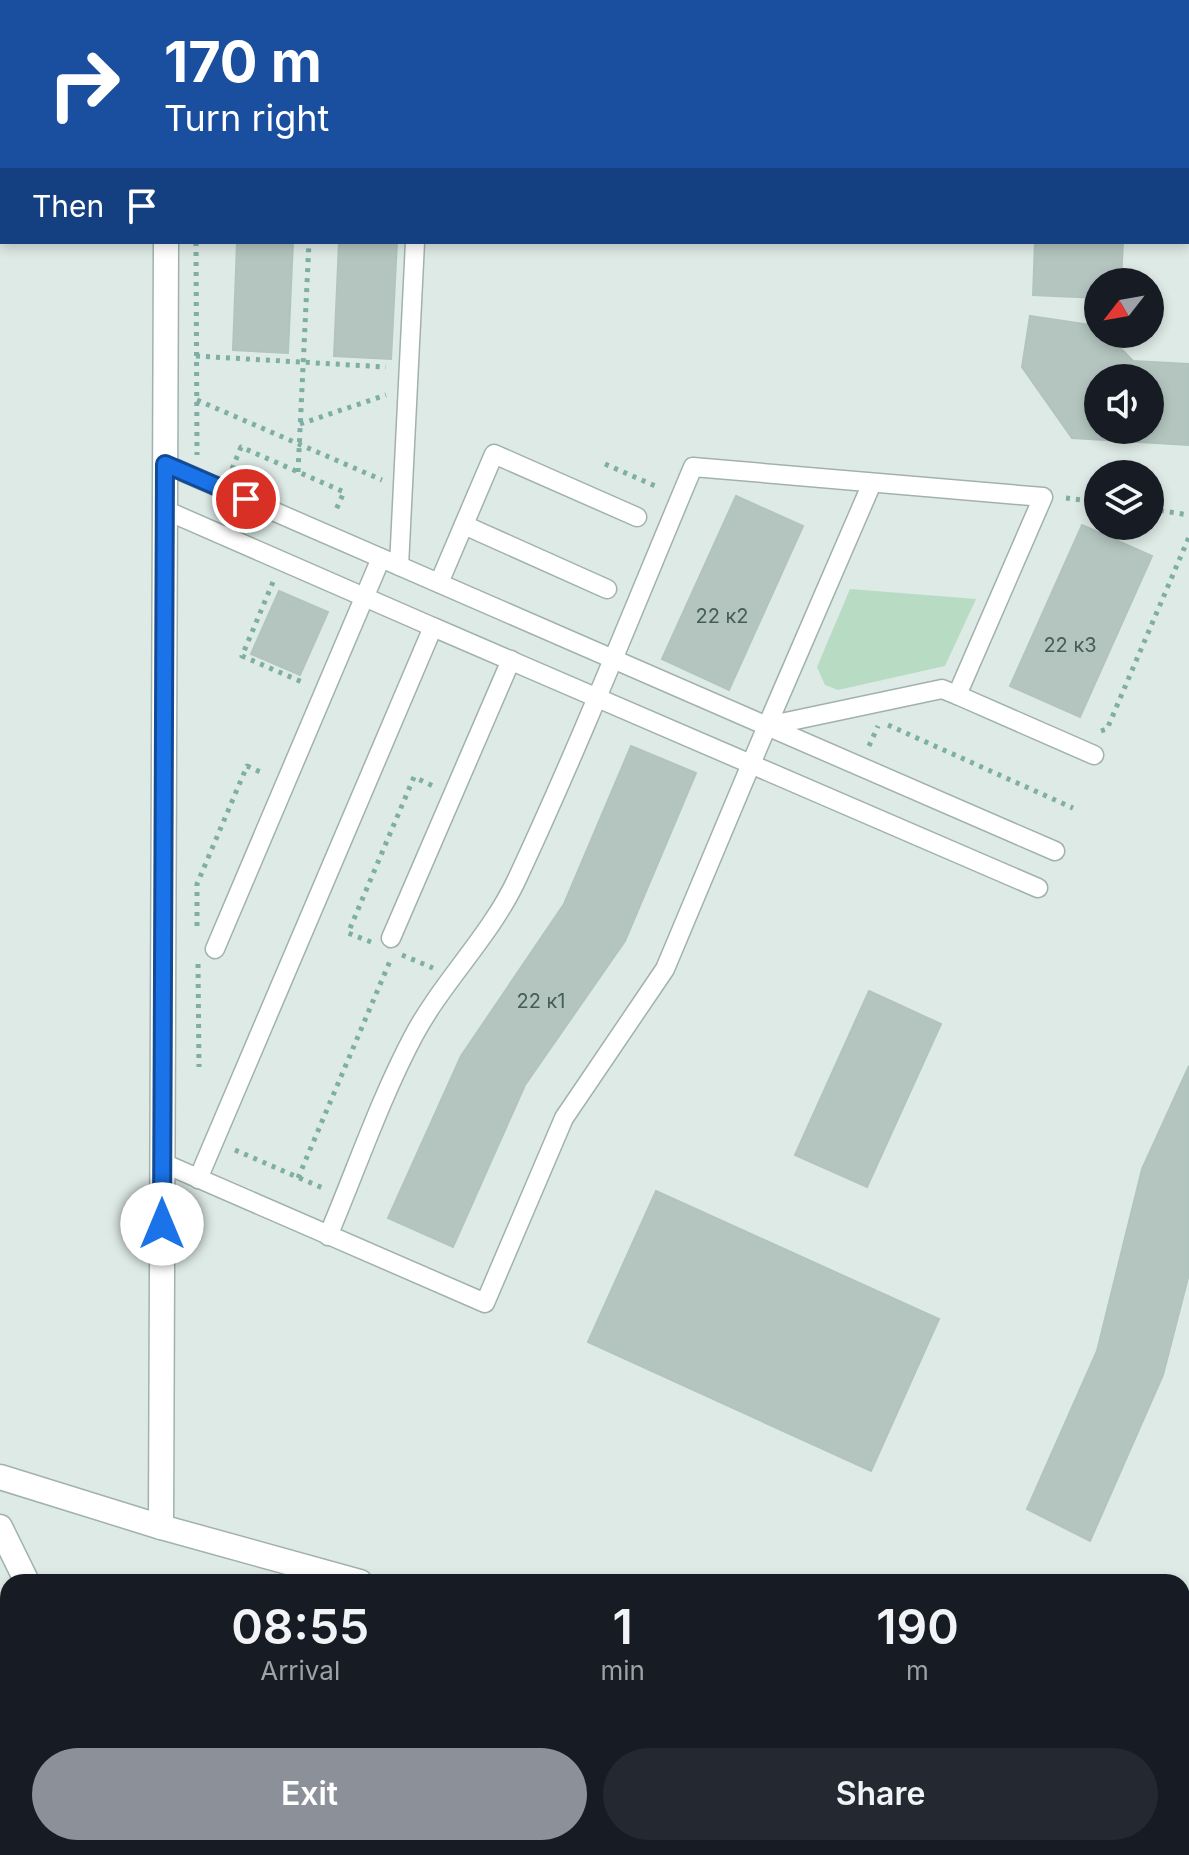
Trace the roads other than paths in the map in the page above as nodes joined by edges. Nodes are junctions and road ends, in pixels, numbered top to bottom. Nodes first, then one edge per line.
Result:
1 (166, 244) edge
2 (415, 244) edge
3 (165, 464) junction
4 (872, 483) junction
5 (165, 510) junction
6 (637, 517) dead end
7 (464, 525) junction
8 (381, 558) junction
9 (399, 566) junction
10 (439, 583) junction
11 (607, 589) dead end
12 (364, 596) junction
13 (433, 627) junction
14 (611, 658) junction
15 (511, 660) junction
16 (957, 695) junction
17 (595, 696) junction
18 (767, 726) junction
19 (1094, 755) dead end
20 (750, 763) junction
21 (1055, 851) dead end
22 (1038, 888) dead end
23 (392, 945) road end
24 (215, 949) dead end
25 (163, 1163) junction
26 (198, 1179) junction
27 (328, 1236) junction
28 (0, 1477) edge
29 (0, 1527) edge
30 (161, 1527) junction
31 (23, 1574) edge
32 (331, 1574) edge

1 - 3 street
2 - 9 lane
3 - 5 street
3 - 8 lane
4 - 14 lane
4 - 16 lane
4 - 18 lane
5 - 12 lane
5 - 25 street
6 - 7 lane
7 - 10 lane
7 - 11 lane
8 - 9 lane
8 - 12 lane
9 - 10 lane
10 - 14 lane
12 - 13 lane
12 - 24 lane
13 - 15 lane
13 - 26 lane
14 - 17 lane
14 - 18 lane
15 - 17 lane
15 - 23 lane
16 - 18 lane
16 - 19 lane
17 - 20 lane
17 - 27 lane
18 - 20 lane
18 - 21 lane
20 - 22 lane
20 - 27 lane
25 - 26 lane
25 - 30 street
26 - 27 lane
28 - 30 street
29 - 31 street
30 - 32 street

